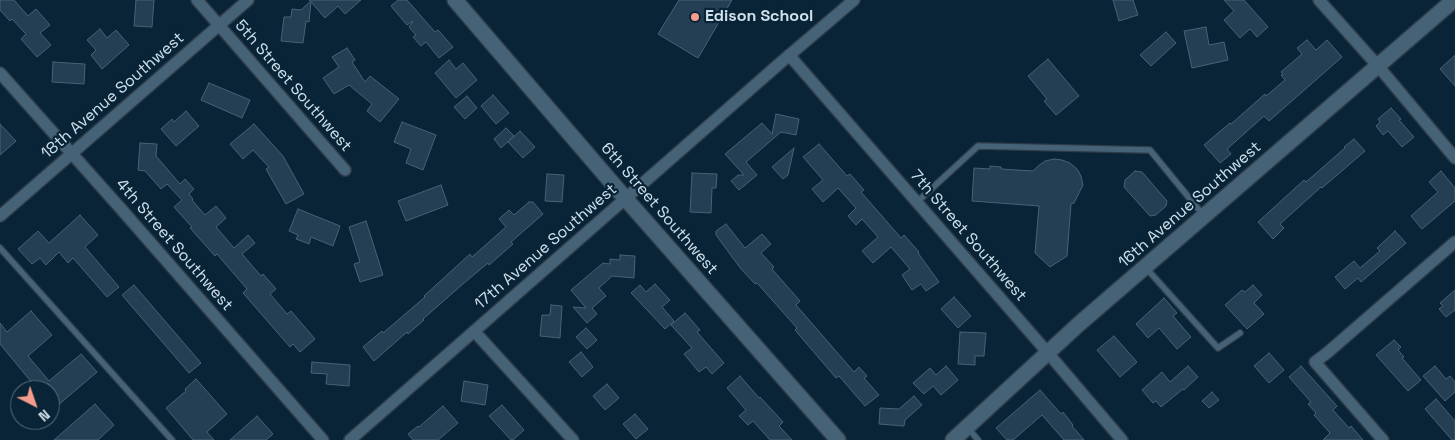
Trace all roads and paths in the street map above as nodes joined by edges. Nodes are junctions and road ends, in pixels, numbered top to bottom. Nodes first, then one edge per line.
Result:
1 (197, 0) edge
2 (248, 0) edge
3 (455, 0) edge
4 (854, 0) edge
5 (1320, 0) edge
6 (1454, 0) edge
7 (218, 26) junction
8 (789, 55) junction
9 (1378, 66) junction
10 (0, 73) edge
11 (71, 153) junction
12 (1455, 158) edge
13 (345, 170) dead end
14 (625, 198) junction
15 (917, 202) junction
16 (0, 216) edge
17 (1204, 216) junction
18 (1455, 242) edge
19 (0, 248) edge
20 (1145, 267) junction
21 (474, 331) junction
22 (1240, 333) dead end
23 (1048, 352) junction
24 (967, 427) junction
25 (172, 440) edge
26 (323, 440) edge
27 (350, 440) edge
28 (573, 440) edge
29 (838, 440) edge
30 (953, 440) edge
31 (978, 440) edge
32 (1122, 440) edge
33 (1382, 440) edge

1 - 7 street, 5th Street Southwest
2 - 7 street, 18th Avenue Southwest
3 - 14 street, 6th Street Southwest
4 - 8 street, 17th Avenue Southwest
5 - 9 street
6 - 9 street, 16th Avenue Southwest
7 - 11 street, 18th Avenue Southwest
7 - 13 street, 5th Street Southwest
8 - 14 street, 17th Avenue Southwest
8 - 15 street, 7th Street Southwest
9 - 12 street
9 - 17 street, 16th Avenue Southwest
10 - 11 street, 4th Street Southwest
11 - 16 street, 18th Avenue Southwest
11 - 26 street, 4th Street Southwest
14 - 21 street, 17th Avenue Southwest
14 - 29 street, 6th Street Southwest
15 - 17 lane
15 - 23 street, 7th Street Southwest
17 - 20 street, 16th Avenue Southwest
18 - 33 street
19 - 25 lane
20 - 22 lane
20 - 23 street, 16th Avenue Southwest
21 - 27 street, 17th Avenue Southwest
21 - 28 street
23 - 24 street, 16th Avenue Southwest
23 - 32 street, 7th Street Southwest
24 - 30 street, 16th Avenue Southwest
24 - 31 lane

